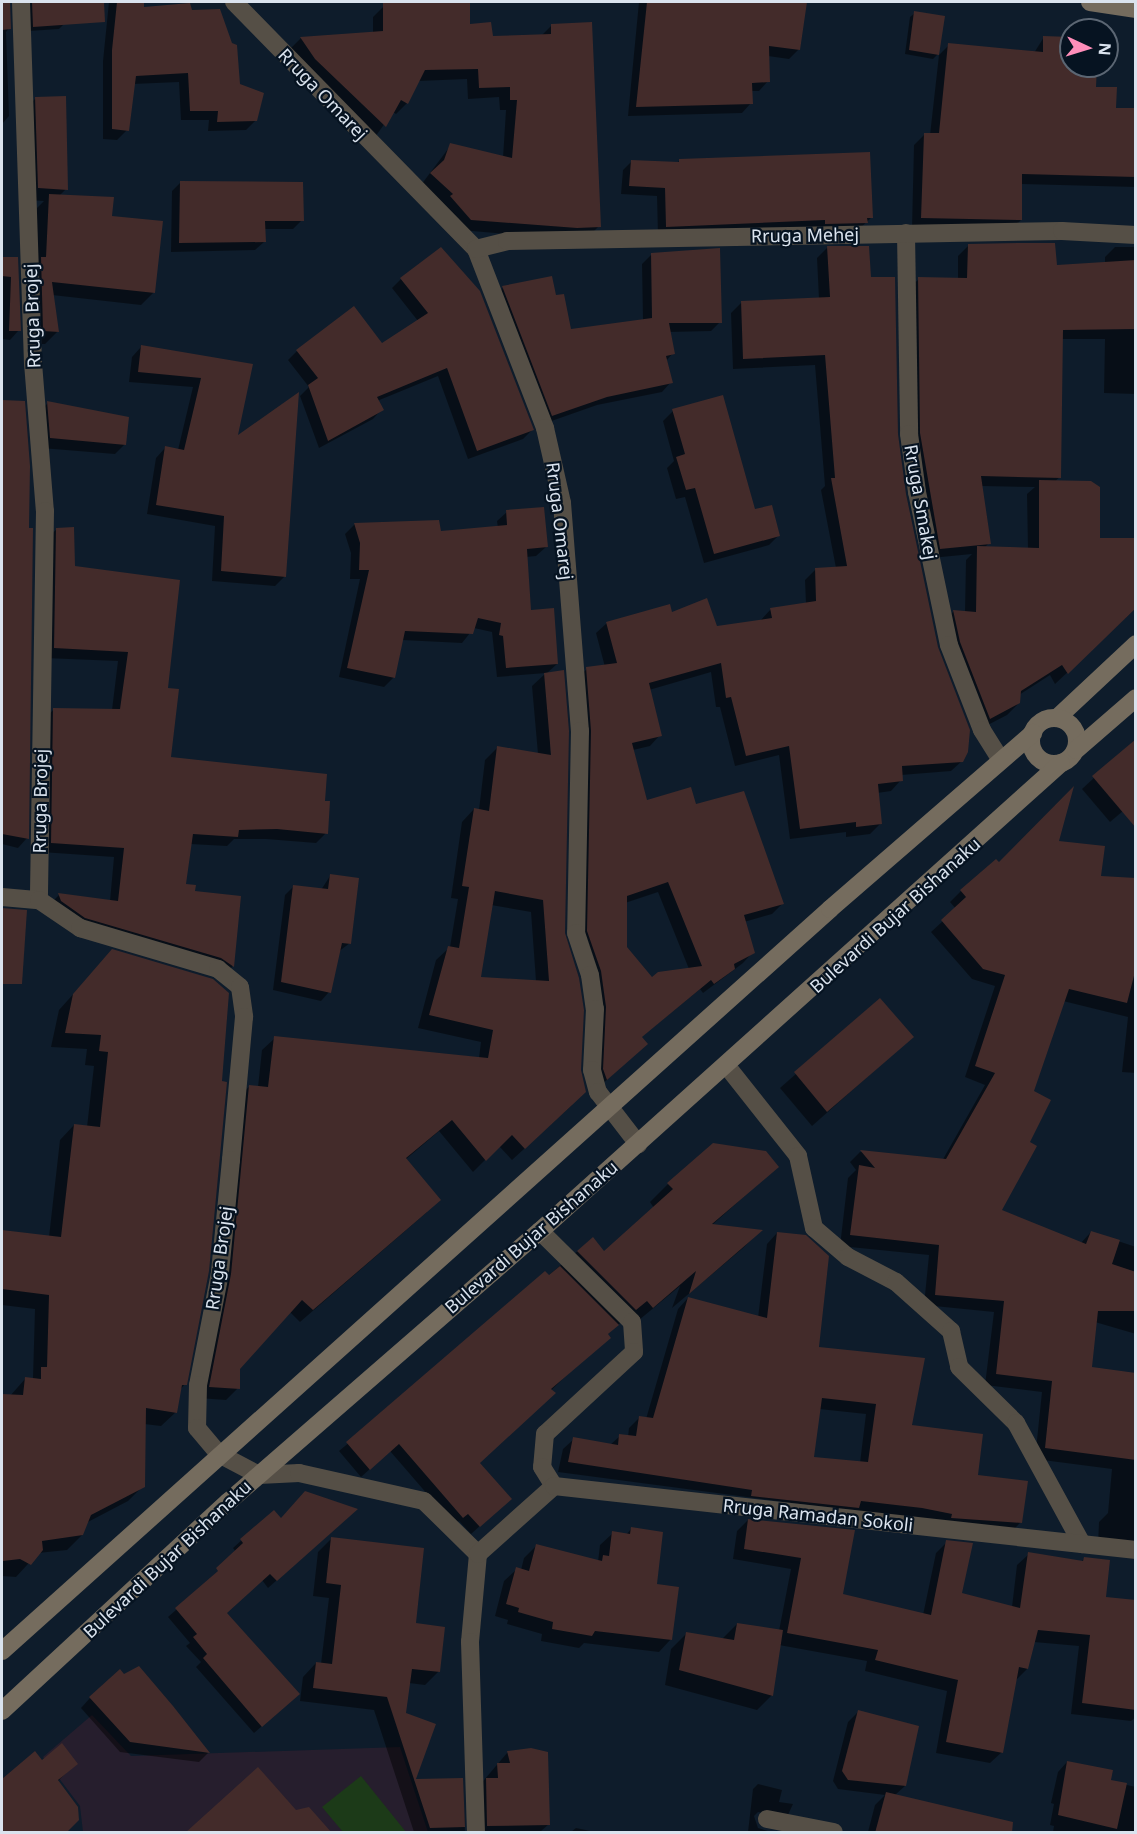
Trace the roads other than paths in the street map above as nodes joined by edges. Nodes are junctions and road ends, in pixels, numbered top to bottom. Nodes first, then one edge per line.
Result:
1 (21, 2) edge
2 (234, 2) edge
3 (1090, 2) edge
4 (1136, 9) edge
5 (906, 233) junction
6 (1136, 235) edge
7 (476, 249) junction
8 (1136, 644) edge
9 (1136, 698) edge
10 (1057, 718) junction
11 (1033, 733) junction
12 (1076, 750) junction
13 (1000, 759) junction
14 (1061, 764) junction
15 (2, 897) edge
16 (39, 900) junction
17 (726, 1065) junction
18 (611, 1107) junction
19 (638, 1143) junction
20 (540, 1231) junction
21 (219, 1454) junction
22 (259, 1474) junction
23 (554, 1486) junction
24 (1082, 1545) junction
25 (1136, 1550) edge
26 (478, 1554) junction
27 (2, 1651) edge
28 (2, 1711) edge
29 (767, 1819) dead end
30 (476, 1833) edge
31 (834, 1833) edge

1 - 16 street, Rruga Brojej
2 - 7 street, Rruga Omarej
3 - 4 main road
5 - 6 street, Rruga Mehej
5 - 7 street, Rruga Mehej
5 - 13 street, Rruga Smakej
7 - 18 street, Rruga Omarej
8 - 10 main road
9 - 12 main road
10 - 11 main road
10 - 12 main road
11 - 13 main road
11 - 14 main road
12 - 14 main road
13 - 18 main road
14 - 17 main road, Bulevardi Bujar Bishanaku
15 - 16 street
16 - 21 street, Rruga Brojej
17 - 19 main road, Bulevardi Bujar Bishanaku
17 - 24 street
18 - 19 street, Rruga Omarej
18 - 21 main road
19 - 20 main road, Bulevardi Bujar Bishanaku
20 - 22 main road, Bulevardi Bujar Bishanaku
20 - 23 street
21 - 22 street
21 - 27 main road
22 - 26 street
22 - 28 main road, Bulevardi Bujar Bishanaku
23 - 24 street, Rruga Ramadan Sokoli
23 - 26 street
24 - 25 street, Rruga Ramadan Sokoli
26 - 30 street
29 - 31 street

